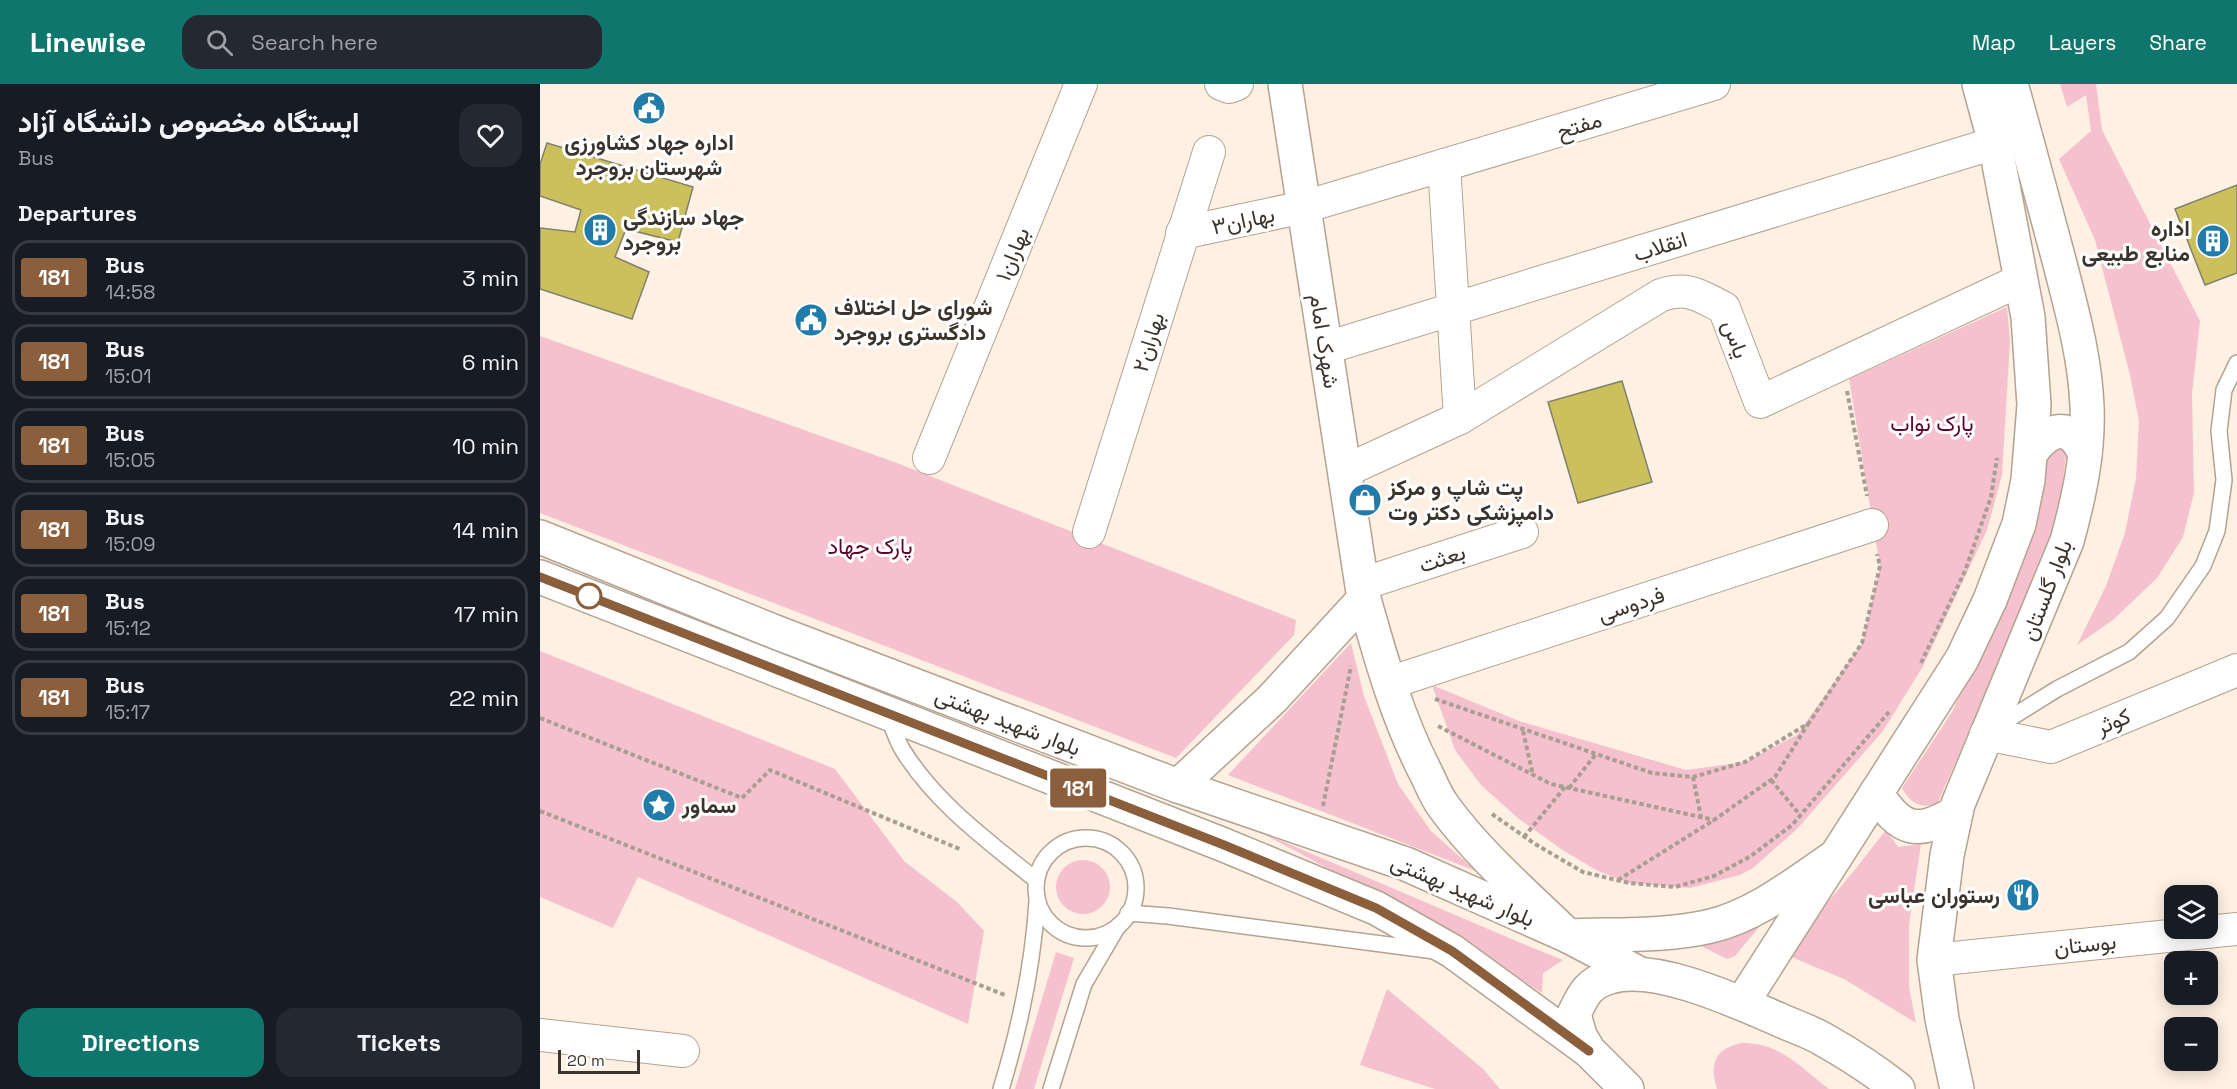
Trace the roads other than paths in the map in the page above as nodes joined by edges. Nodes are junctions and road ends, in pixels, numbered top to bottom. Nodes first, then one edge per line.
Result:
1 (1081, 84) edge
2 (1221, 84) edge
3 (1237, 84) edge
4 (1285, 84) edge
5 (1714, 84) edge
6 (1979, 84) edge
7 (2011, 84) edge
8 (1995, 143) junction
9 (1209, 152) dead end
10 (1444, 165) junction
11 (1304, 207) junction
12 (1182, 233) junction
13 (2021, 280) junction
14 (1453, 309) junction
15 (1326, 348) junction
16 (2237, 363) edge
17 (1460, 418) junction
18 (2031, 453) junction
19 (2085, 455) junction
20 (929, 458) dead end
21 (1345, 471) junction
22 (1872, 525) road end
23 (1089, 532) dead end
24 (1522, 532) dead end
25 (540, 537) edge
26 (540, 577) edge
27 (1363, 591) junction
28 (2237, 670) edge
29 (1393, 694) junction
30 (886, 713) junction
31 (1986, 734) junction
32 (1178, 786) junction
33 (1876, 793) junction
34 (1956, 812) junction
35 (1836, 856) junction
36 (1036, 880) junction
37 (1037, 898) junction
38 (1124, 918) junction
39 (2237, 929) edge
40 (1568, 936) junction
41 (1455, 954) junction
42 (1934, 960) junction
43 (1640, 974) junction
44 (1742, 1003) junction
45 (540, 1035) edge
46 (683, 1051) dead end
47 (1589, 1051) junction
48 (1001, 1089) edge
49 (1051, 1089) edge
50 (1628, 1089) edge
51 (1898, 1089) edge
52 (1958, 1089) edge

1 - 20 street, بهاران۱
2 - 3 street
4 - 11 main road, شهرک امام
5 - 10 street, مفتح
6 - 8 main road
7 - 19 main road, بلوار گلستان
8 - 13 main road
8 - 14 street, انقلاب
9 - 12 street, بهاران۲
10 - 11 street, مفتح
10 - 14 street
11 - 12 street, بهاران۳
11 - 15 main road, شهرک امام
12 - 23 street, بهاران۲
13 - 17 street, یاس
13 - 18 main road
14 - 15 street, انقلاب
14 - 17 street
15 - 21 main road, شهرک امام
16 - 31 lane
17 - 21 street, یاس
18 - 19 main road
18 - 33 main road
19 - 31 main road, بلوار گلستان
21 - 27 main road, شهرک امام
22 - 29 street, فردوسی
24 - 27 street, بعثت
25 - 32 main road, بلوار شهید بهشتی
26 - 30 main road, بلوار شهید بهشتی
27 - 29 main road, شهرک امام
27 - 32 main road
28 - 31 street, کوثر
29 - 40 main road, شهرک امام
30 - 36 lane
30 - 41 main road, بلوار شهید بهشتی
31 - 34 main road, بلوار گلستان
32 - 40 main road, بلوار شهید بهشتی
33 - 34 main road
33 - 35 main road
34 - 42 main road, بلوار گلستان
35 - 40 main road
35 - 44 main road
36 - 37 lane
36 - 38 lane
37 - 38 lane
37 - 48 lane
38 - 41 lane
38 - 49 lane
39 - 42 street, بوستان
40 - 43 main road, بلوار شهید بهشتی
41 - 47 main road, بلوار شهید بهشتی
42 - 52 main road, بلوار گلستان
43 - 44 main road
43 - 47 main road
44 - 51 main road
45 - 46 street
47 - 50 main road

